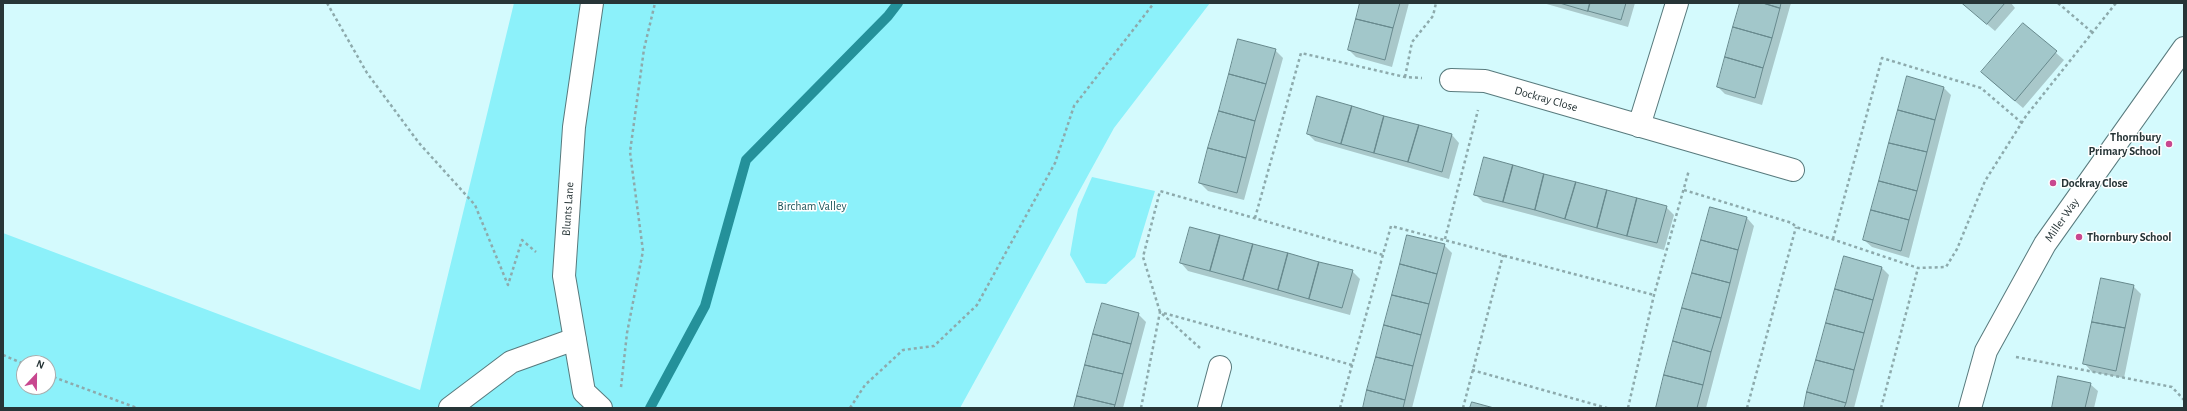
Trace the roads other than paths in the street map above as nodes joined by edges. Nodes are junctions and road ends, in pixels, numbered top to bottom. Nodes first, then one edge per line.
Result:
1 (592, 3) edge
2 (1677, 3) edge
3 (2184, 48) edge
4 (1451, 80) road end
5 (1639, 126) junction
6 (1792, 170) dead end
7 (575, 339) junction
8 (1220, 367) road end
9 (450, 408) edge
10 (601, 408) edge
11 (1209, 408) edge
12 (1970, 408) edge

1 - 7 street, Blunts Lane
2 - 5 street
3 - 12 street, Miller Way
4 - 5 street, Dockray Close
5 - 6 street, Dockray Close
7 - 9 street
7 - 10 street, Blunts Lane
8 - 11 street

